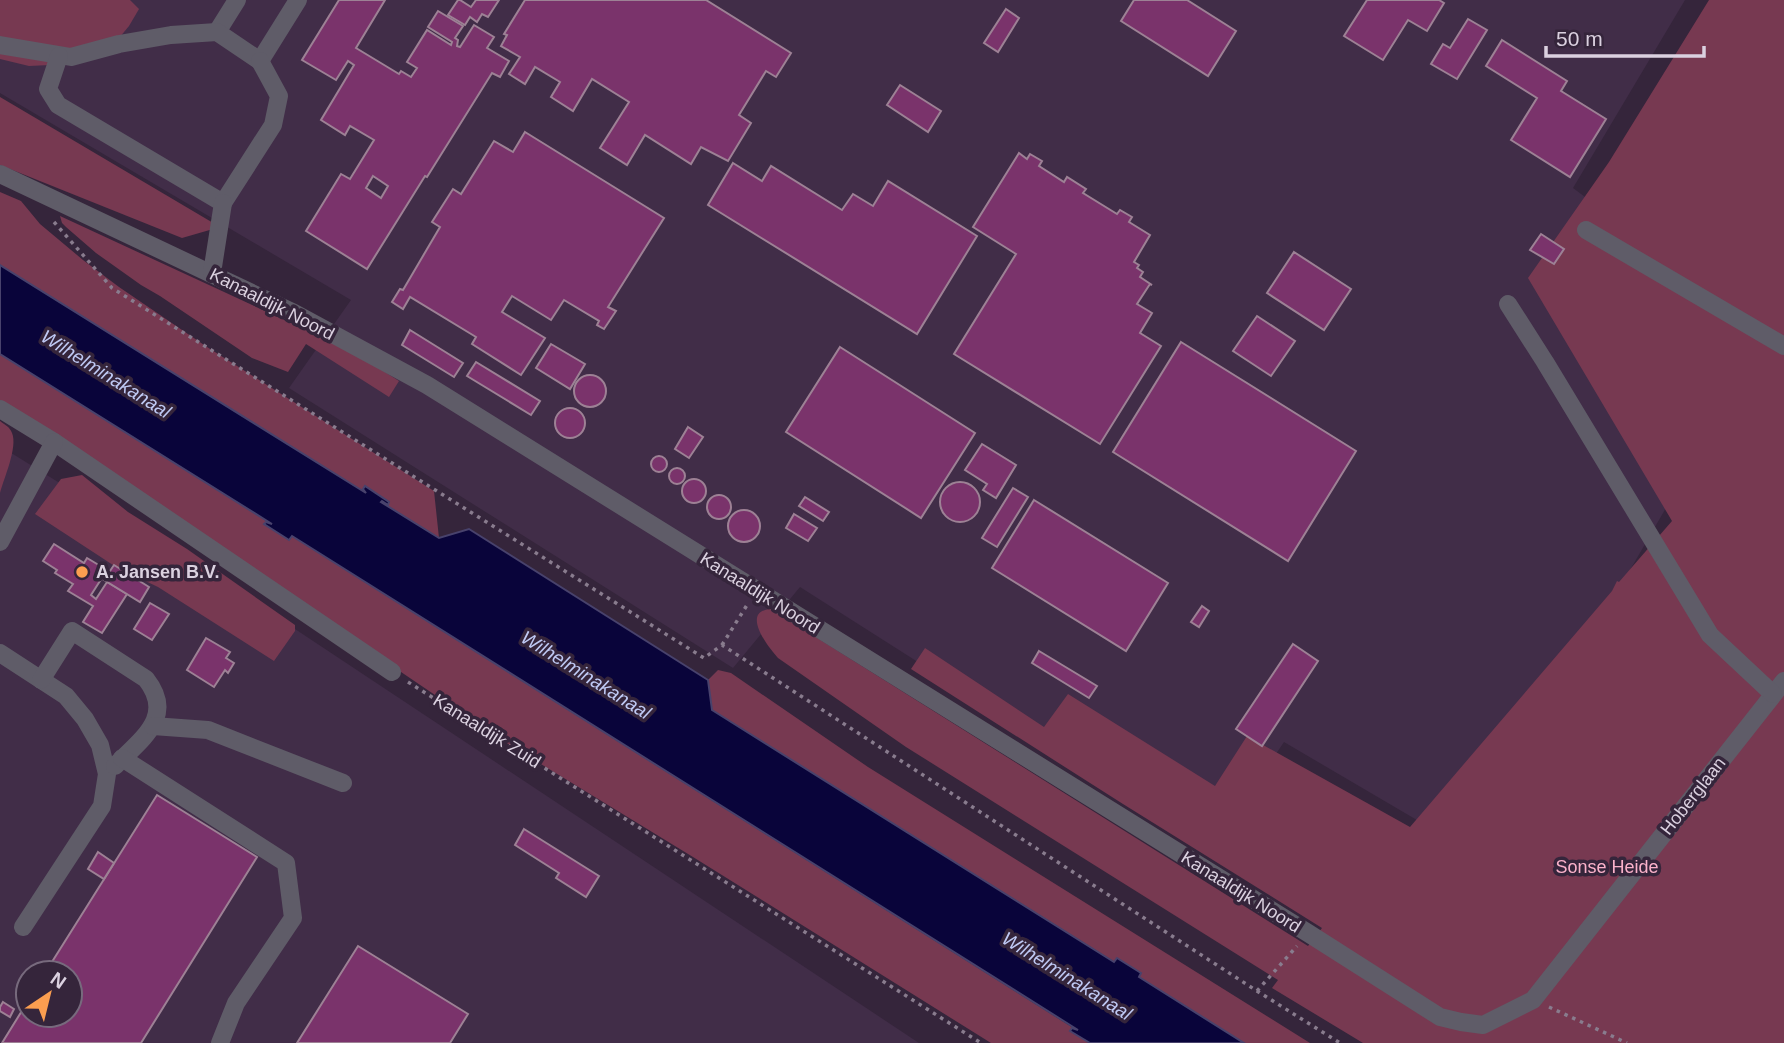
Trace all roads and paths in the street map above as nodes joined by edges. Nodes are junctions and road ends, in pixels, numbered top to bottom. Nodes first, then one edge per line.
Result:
1 (237, 0) edge
2 (298, 0) edge
3 (217, 32) junction
4 (0, 45) edge
5 (59, 55) junction
6 (261, 61) junction
7 (0, 174) edge
8 (223, 204) junction
9 (48, 215) dead end
10 (1586, 230) dead end
11 (212, 273) junction
12 (1508, 304) dead end
13 (1784, 346) edge
14 (0, 409) edge
15 (54, 442) junction
16 (0, 542) edge
17 (757, 590) junction
18 (722, 645) junction
19 (0, 653) edge
20 (392, 672) joint
21 (41, 680) junction
22 (1779, 687) edge
23 (153, 726) junction
24 (122, 758) junction
25 (107, 774) junction
26 (343, 783) dead end
27 (23, 927) dead end
28 (1308, 933) junction
29 (1257, 992) junction
30 (1533, 1000) junction
31 (1483, 1025) joint
32 (220, 1043) edge
33 (981, 1043) edge
34 (1340, 1043) edge
35 (1627, 1043) edge

1 - 3 street
2 - 6 street
3 - 5 street
3 - 6 street
4 - 5 street
5 - 8 street
6 - 8 street
7 - 11 street, Kanaaldijk Noord
8 - 11 street
9 - 18 path
10 - 13 street
11 - 17 street, Kanaaldijk Noord
12 - 22 street
14 - 15 street
15 - 16 street
15 - 20 street
17 - 18 path
17 - 28 street, Kanaaldijk Noord
18 - 29 path
19 - 21 street
20 - 33 path, Kanaaldijk Zuid
21 - 23 street
21 - 25 street
22 - 30 street, Hoberglaan
23 - 24 street
23 - 26 street
24 - 25 street
24 - 32 street
25 - 27 street
28 - 29 path
28 - 31 street, Kanaaldijk Noord
29 - 34 path
30 - 31 street, Hoberglaan
30 - 35 path

